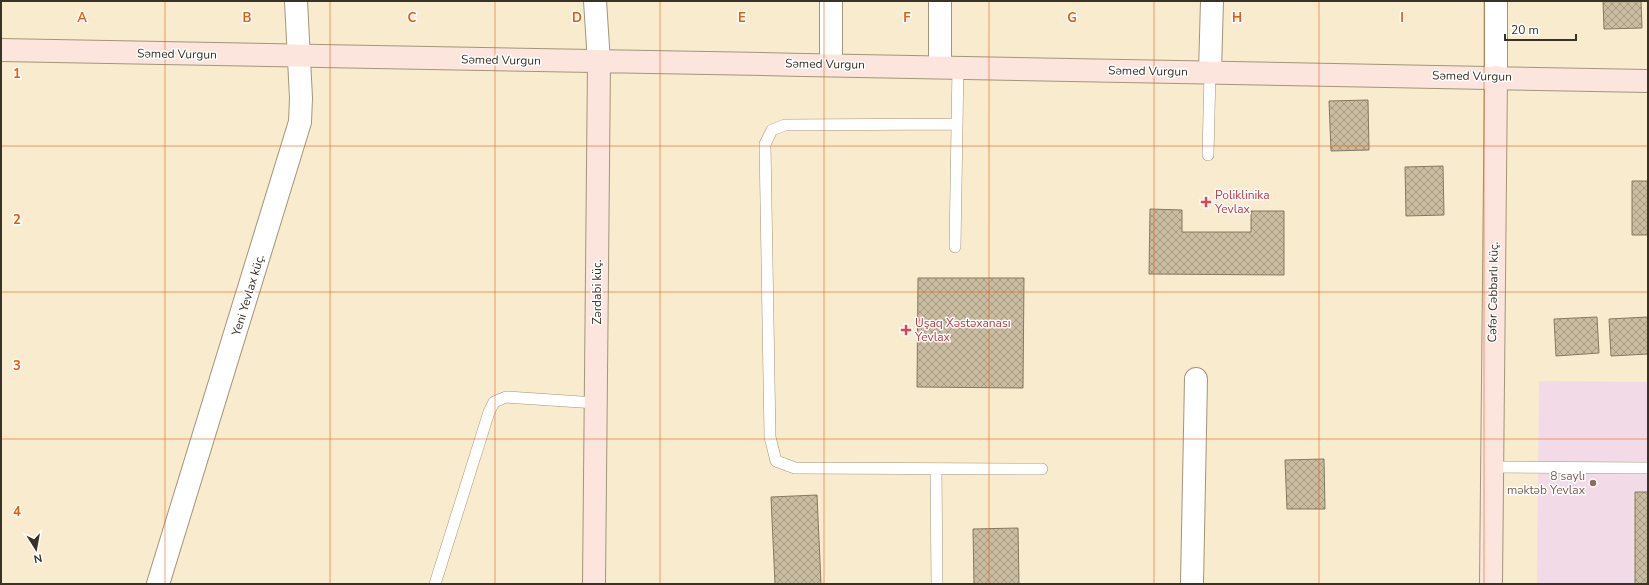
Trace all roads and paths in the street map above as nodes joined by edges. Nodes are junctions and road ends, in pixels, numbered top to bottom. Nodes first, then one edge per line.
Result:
1 (296, 1) edge
2 (595, 1) edge
3 (831, 1) edge
4 (940, 1) edge
5 (1212, 1) edge
6 (1496, 1) edge
7 (1, 50) edge
8 (299, 57) junction
9 (599, 62) junction
10 (831, 64) junction
11 (948, 66) junction
12 (1210, 72) junction
13 (1496, 77) junction
14 (1648, 81) edge
15 (957, 124) junction
16 (1208, 155) dead end
17 (955, 247) dead end
18 (1196, 379) dead end
19 (596, 403) junction
20 (1491, 467) junction
21 (1648, 468) edge
22 (936, 469) junction
23 (1042, 469) dead end
24 (158, 584) edge
25 (435, 584) edge
26 (594, 584) edge
27 (937, 584) edge
28 (1192, 584) edge
29 (1491, 584) edge

1 - 8 street, Yeni Yevlax küç.
2 - 9 street, Zərdabi küç.
3 - 10 street
4 - 11 street
5 - 12 street
6 - 13 street, Cəfər Cəbbarlı küç.
7 - 8 street, Səmed Vurgun
8 - 9 street, Səmed Vurgun
8 - 24 street, Yeni Yevlax küç.
9 - 10 street, Səmed Vurgun
9 - 19 street, Zərdabi küç.
10 - 11 street, Səmed Vurgun
11 - 12 street, Səmed Vurgun
11 - 15 lane
12 - 13 street, Səmed Vurgun
12 - 16 lane
13 - 14 street, Səmed Vurgun
13 - 20 street, Cəfər Cəbbarlı küç.
15 - 17 lane
15 - 22 lane
18 - 28 street
19 - 25 lane
19 - 26 street, Zərdabi küç.
20 - 21 lane
20 - 29 street, Cəfər Cəbbarlı küç.
22 - 23 lane
22 - 27 lane

